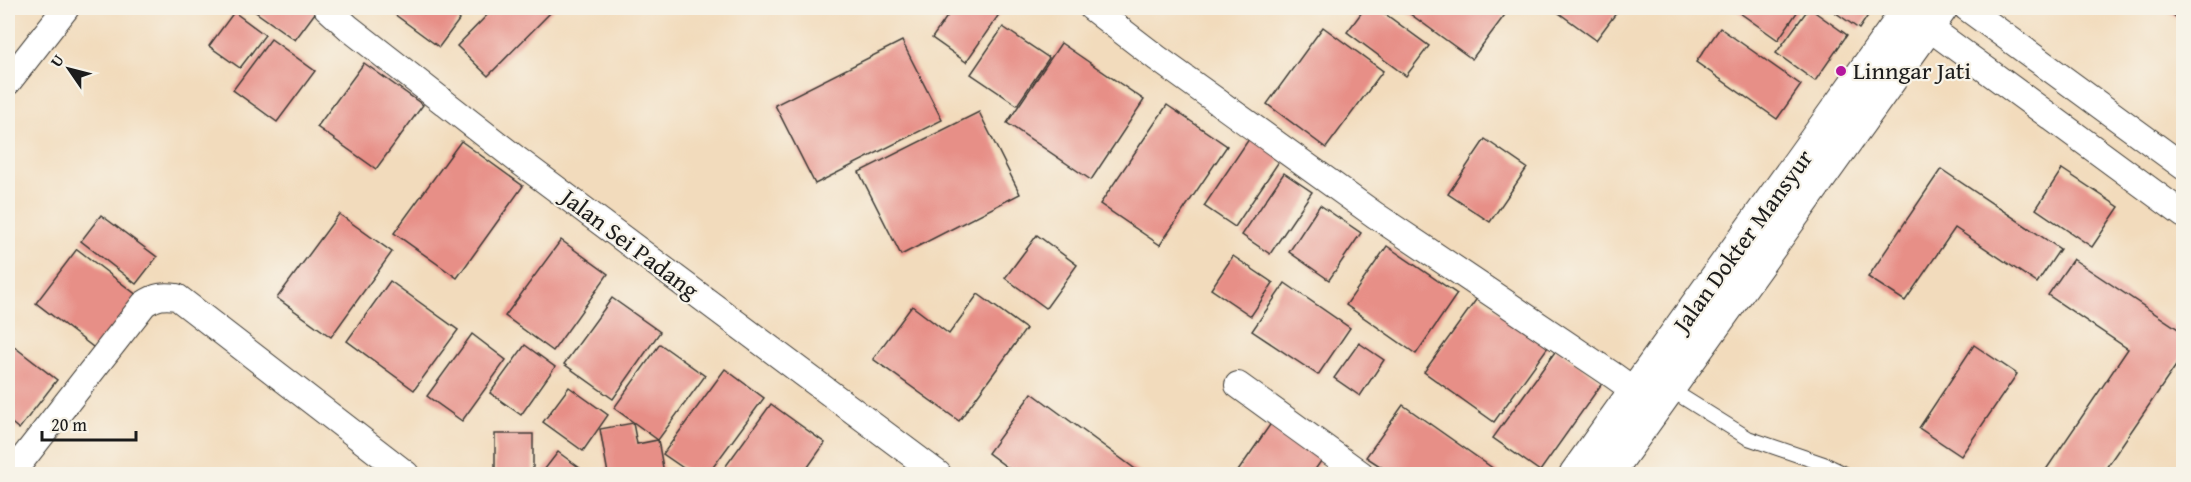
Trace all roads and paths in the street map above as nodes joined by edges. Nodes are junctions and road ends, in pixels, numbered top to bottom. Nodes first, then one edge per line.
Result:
1 (66, 8) edge
2 (327, 8) edge
3 (1092, 8) edge
4 (1967, 8) edge
5 (1922, 13) edge
6 (8, 82) edge
7 (2095, 102) junction
8 (2073, 135) junction
9 (2184, 167) edge
10 (2184, 215) edge
11 (1238, 385) dead end
12 (1653, 395) junction
13 (11, 474) edge
14 (406, 474) edge
15 (938, 474) edge
16 (1361, 474) edge
17 (1576, 474) edge
18 (1607, 474) edge
19 (1845, 474) edge

1 - 6 street
2 - 15 street, Jalan Sei Padang
3 - 12 street
4 - 7 street
5 - 8 street
5 - 12 main road, Jalan Dokter Mansyur
7 - 8 street
7 - 9 street
8 - 10 street
11 - 16 street
12 - 17 main road, Jalan Dokter Mansyur
12 - 18 main road, Jalan Dokter Mansyur
12 - 19 lane
13 - 14 street

